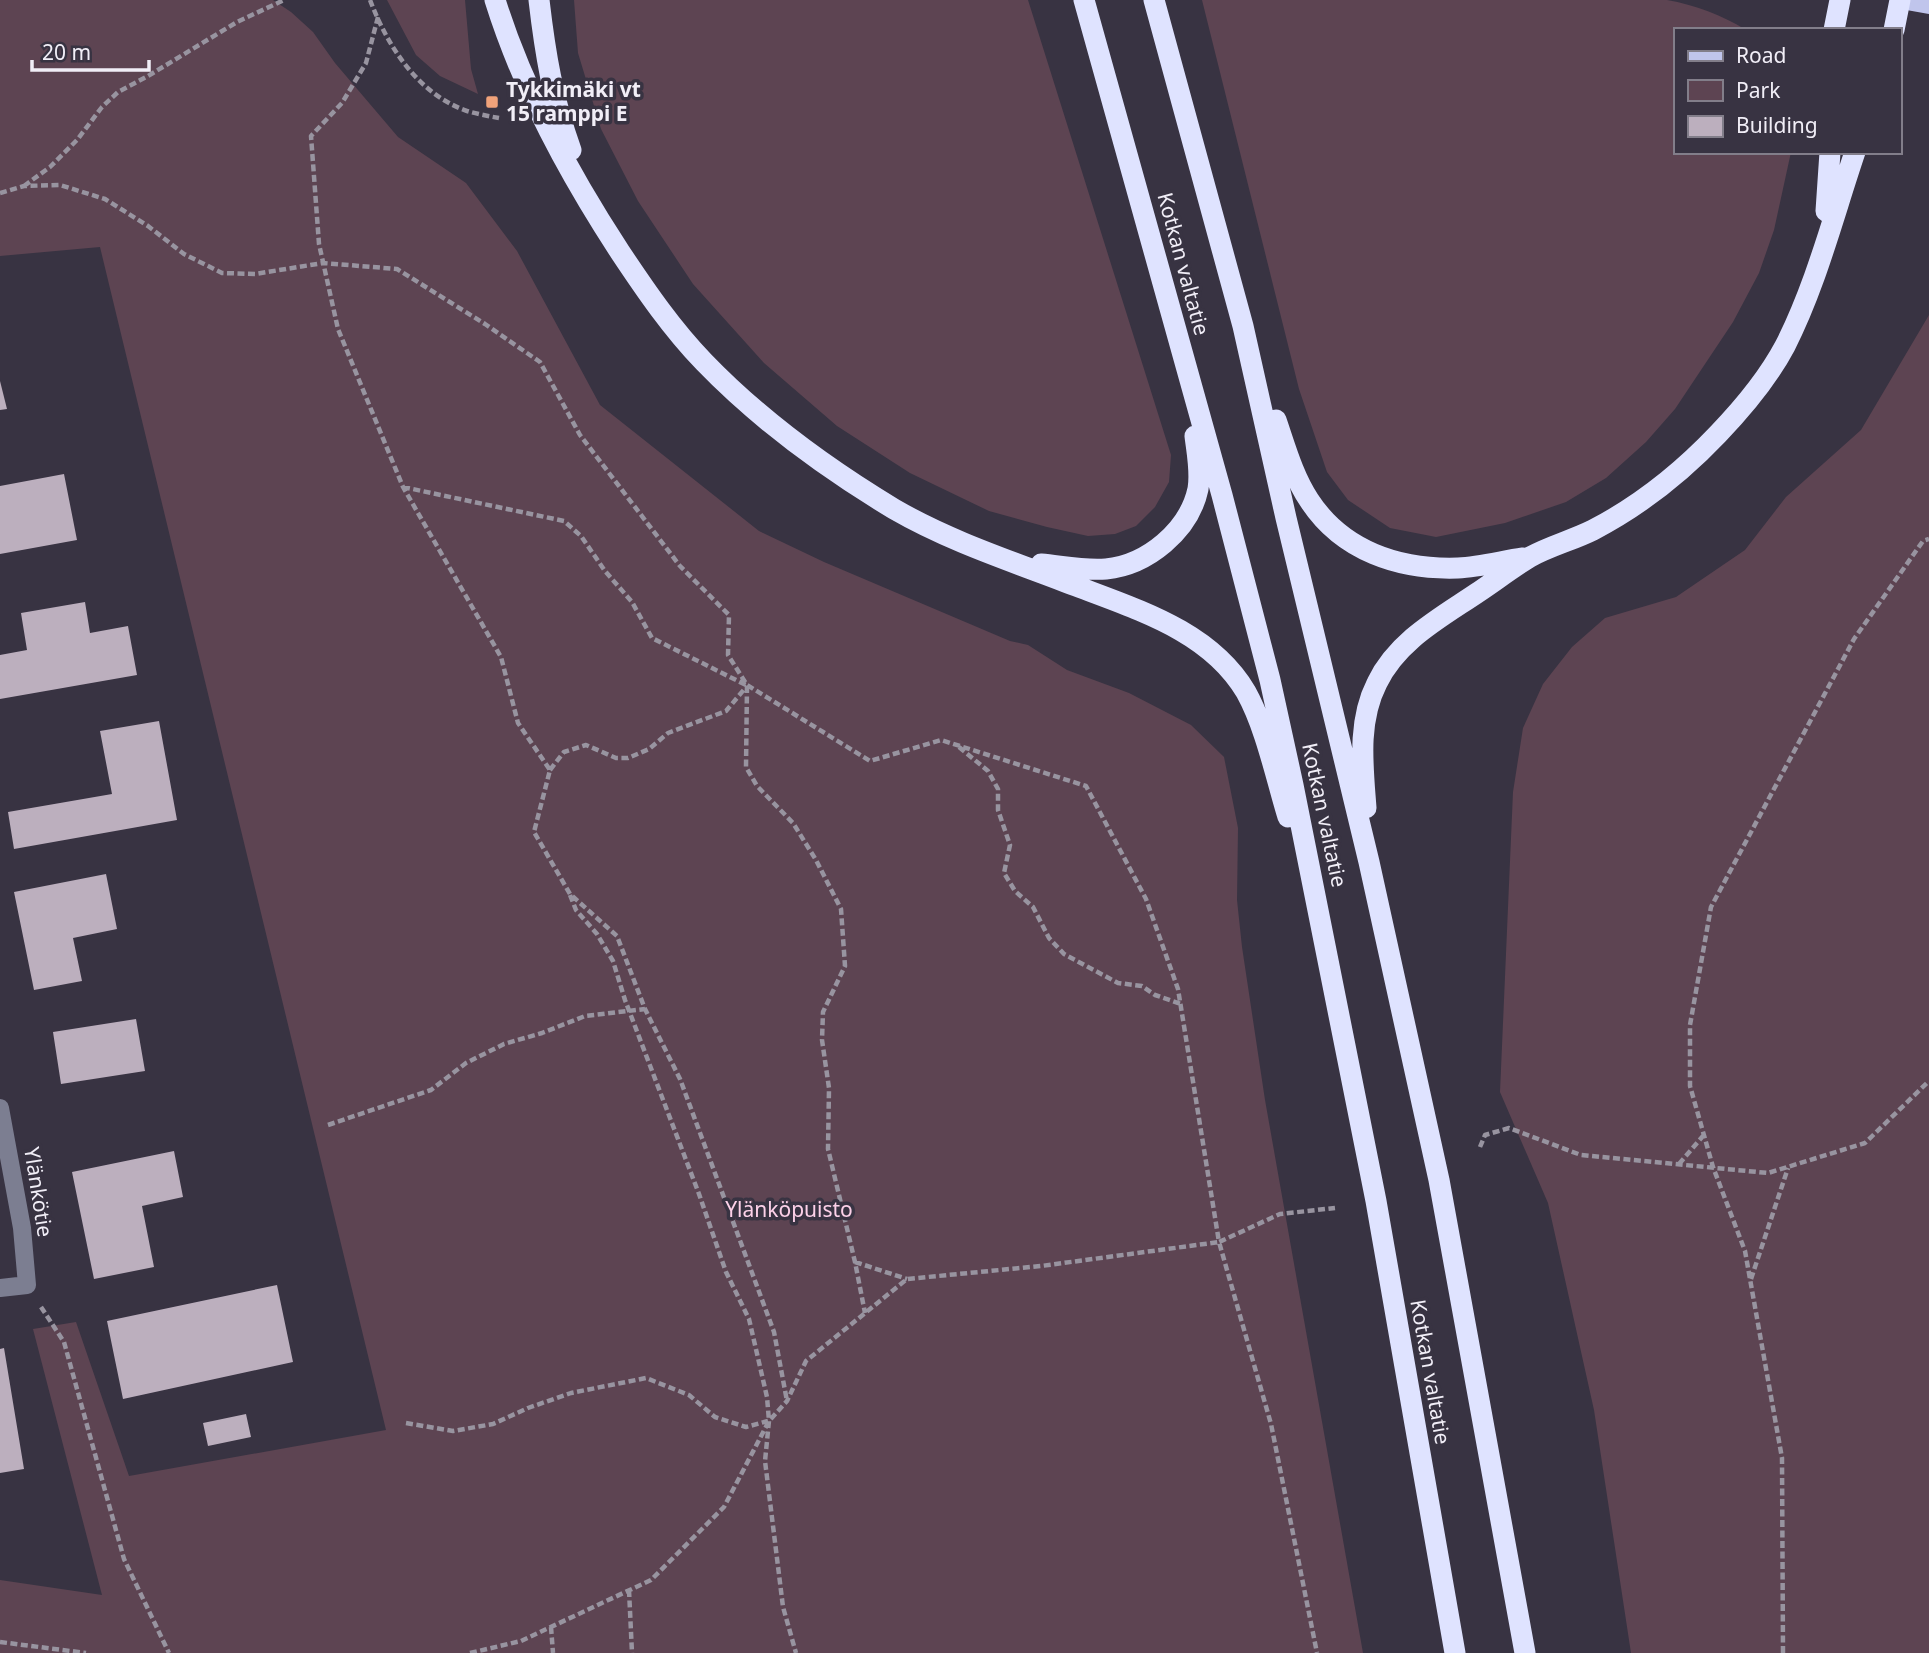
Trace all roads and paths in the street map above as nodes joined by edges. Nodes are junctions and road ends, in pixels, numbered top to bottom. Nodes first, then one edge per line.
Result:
1 (284, 0) edge
2 (370, 0) edge
3 (495, 0) edge
4 (539, 0) edge
5 (1084, 0) edge
6 (1154, 0) edge
7 (1840, 0) edge
8 (1900, 0) edge
9 (1929, 5) edge
10 (378, 17) junction
11 (1834, 28) edge
12 (1894, 28) edge
13 (499, 118) dead end
14 (1830, 154) edge
15 (1854, 154) edge
16 (24, 186) junction
17 (0, 193) edge
18 (607, 232) junction
19 (1820, 254) junction
20 (323, 263) junction
21 (1244, 326) junction
22 (1188, 373) junction
23 (403, 486) junction
24 (1929, 539) edge
25 (1532, 556) junction
26 (1005, 559) junction
27 (747, 685) junction
28 (956, 744) junction
29 (550, 770) junction
30 (1369, 863) junction
31 (570, 894) junction
32 (1321, 926) junction
33 (1181, 1004) junction
34 (645, 1009) junction
35 (629, 1011) junction
36 (1929, 1081) edge
37 (0, 1108) edge
38 (328, 1125) dead end
39 (1704, 1135) junction
40 (1480, 1147) dead end
41 (1678, 1164) junction
42 (1713, 1167) junction
43 (1789, 1167) junction
44 (1335, 1208) dead end
45 (1219, 1242) junction
46 (855, 1262) junction
47 (907, 1279) junction
48 (1750, 1281) junction
49 (27, 1285) junction
50 (0, 1288) edge
51 (865, 1313) junction
52 (787, 1401) junction
53 (769, 1421) junction
54 (406, 1423) dead end
55 (629, 1590) junction
56 (551, 1627) junction
57 (0, 1642) edge
58 (86, 1653) edge
59 (169, 1653) edge
60 (470, 1653) edge
61 (553, 1653) edge
62 (632, 1653) edge
63 (796, 1653) edge
64 (1317, 1653) edge
65 (1455, 1653) edge
66 (1525, 1653) edge
67 (1783, 1653) edge

1 - 16 path
2 - 10 path
3 - 18 highway
4 - 18 highway
5 - 22 highway, Kotkan valtatie
6 - 21 highway, Kotkan valtatie
7 - 11 highway
8 - 9 main road
8 - 12 highway
10 - 13 path
10 - 20 path
14 - 19 highway
15 - 19 highway
16 - 17 path
16 - 20 path
18 - 26 highway
19 - 25 highway
20 - 23 path
20 - 27 path
21 - 25 highway
21 - 30 highway, Kotkan valtatie
22 - 26 highway
22 - 32 highway, Kotkan valtatie
23 - 27 path
23 - 29 path
24 - 39 path
25 - 30 highway
26 - 32 highway
27 - 28 path
27 - 29 path
27 - 46 path
28 - 33 path
28 - 33 path
29 - 31 path
30 - 66 highway, Kotkan valtatie
31 - 34 path
31 - 35 path
32 - 65 highway, Kotkan valtatie
33 - 45 path
34 - 35 path
34 - 52 path
35 - 38 path
35 - 53 path
36 - 43 path
37 - 49 street, Ylänkötie
39 - 41 path
39 - 42 path
40 - 41 path
41 - 42 path
42 - 43 path
42 - 48 path
43 - 48 path
44 - 45 path
45 - 47 path
45 - 64 path
46 - 47 path
46 - 51 path
47 - 51 path
48 - 67 path
49 - 50 street
49 - 59 path
51 - 52 path
52 - 53 path
53 - 54 path
53 - 55 path
53 - 63 path
55 - 56 path
55 - 62 path
56 - 60 path
56 - 61 path
57 - 58 path

